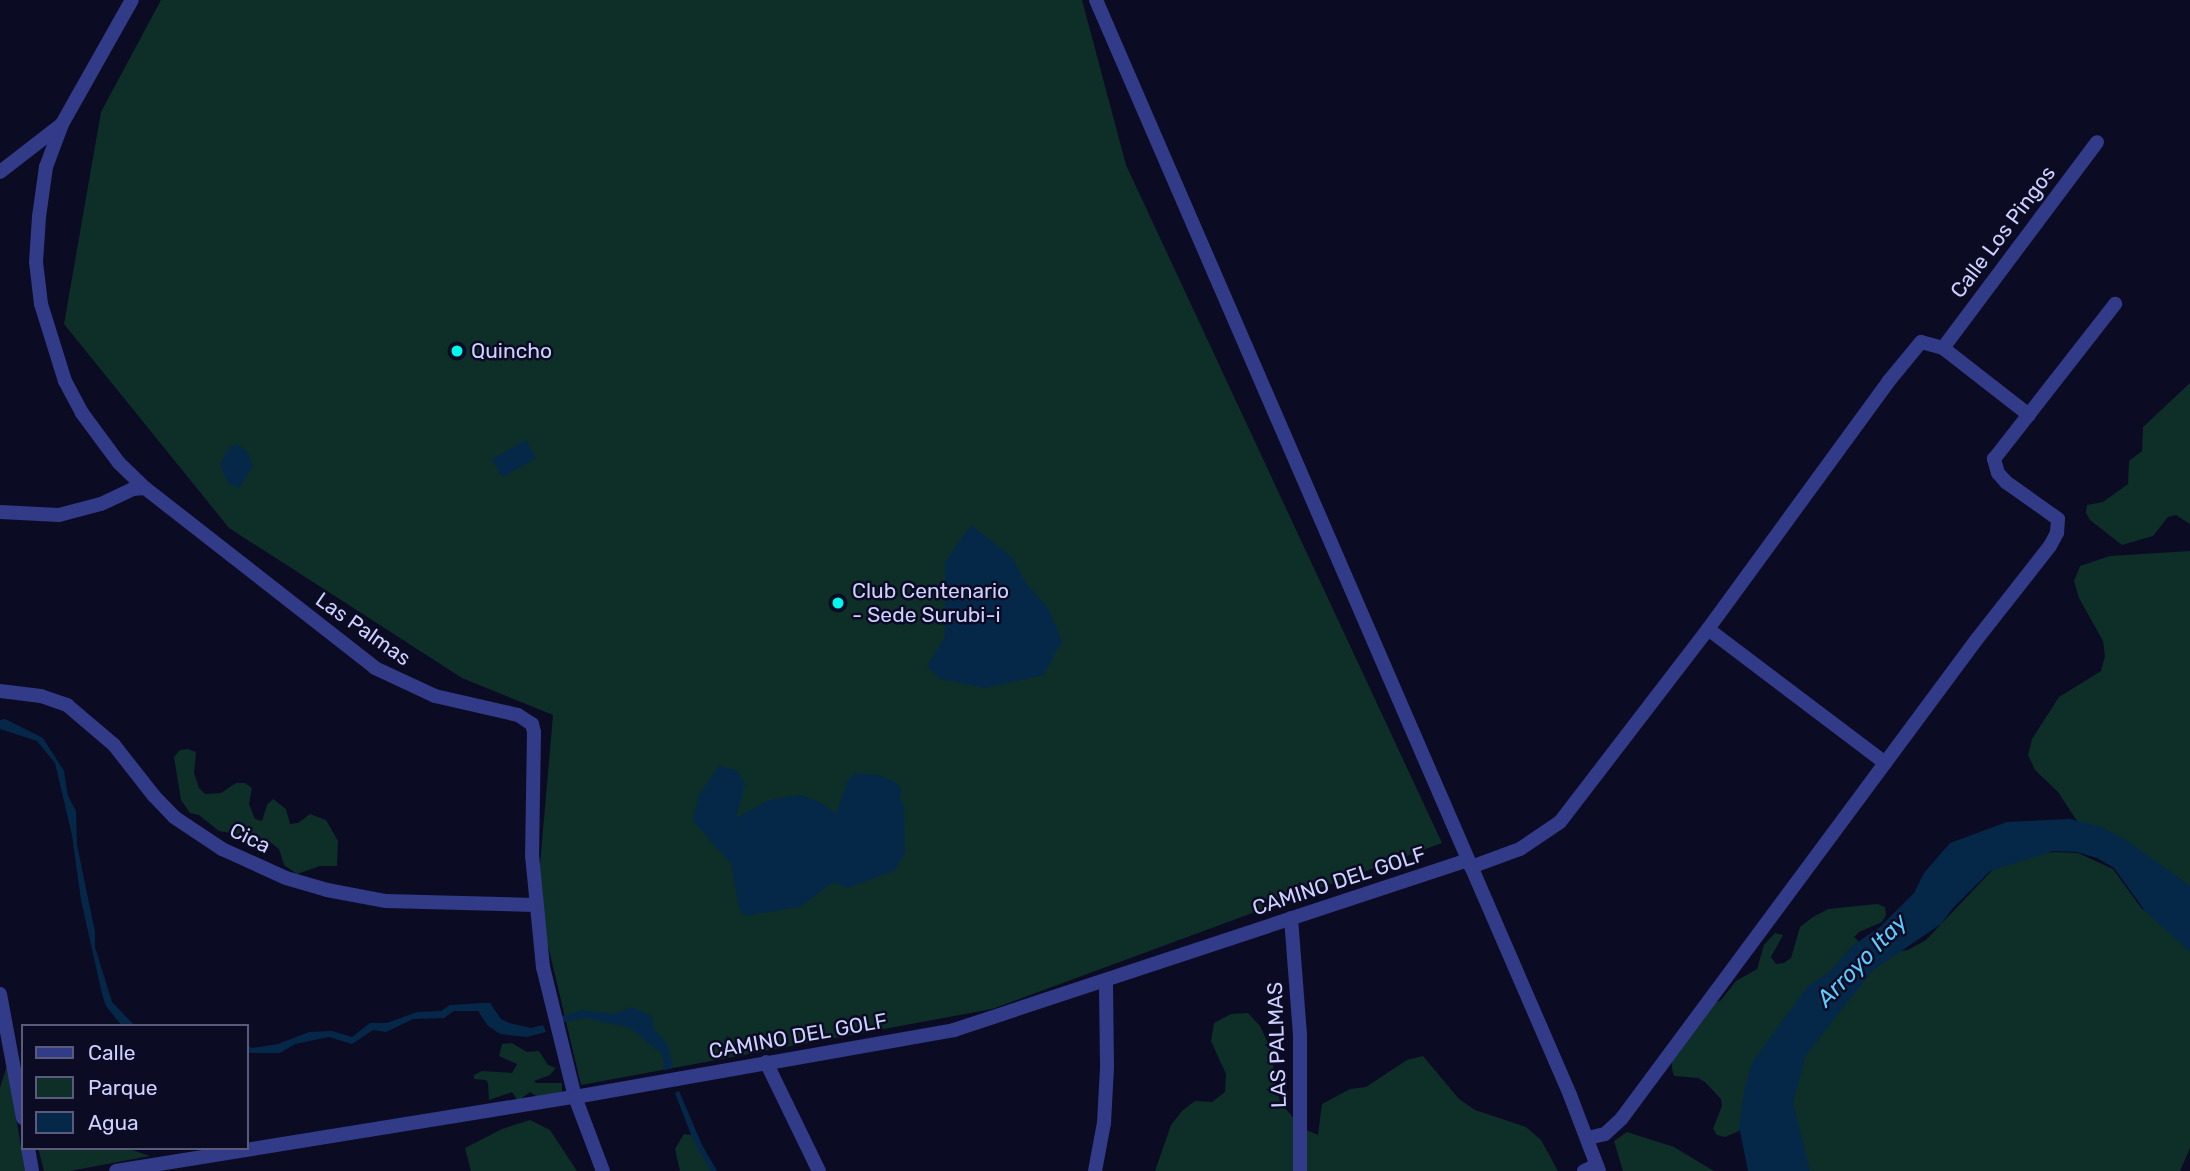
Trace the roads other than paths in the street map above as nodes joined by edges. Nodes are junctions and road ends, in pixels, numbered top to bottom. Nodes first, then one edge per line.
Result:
1 (132, 0) edge
2 (1096, 0) edge
3 (62, 124) junction
4 (2097, 142) dead end
5 (25, 155) junction
6 (46, 167) junction
7 (0, 172) edge
8 (2115, 304) dead end
9 (1943, 348) junction
10 (2029, 415) junction
11 (119, 463) junction
12 (145, 488) junction
13 (118, 494) junction
14 (0, 512) edge
15 (1708, 629) junction
16 (0, 691) edge
17 (1885, 763) junction
18 (1469, 864) junction
19 (535, 905) junction
20 (1291, 918) junction
21 (1106, 981) junction
22 (0, 994) edge
23 (766, 1062) junction
24 (575, 1097) junction
25 (21, 1107) edge
26 (1588, 1138) junction
27 (28, 1150) edge
28 (246, 1150) edge
29 (248, 1150) edge
30 (1593, 1169) edge
31 (32, 1171) edge
32 (116, 1171) edge
33 (603, 1171) edge
34 (819, 1171) edge
35 (1096, 1171) edge
36 (1300, 1171) edge

1 - 3 street
2 - 18 street
3 - 5 street
3 - 6 street, Las Palmas
4 - 9 street, Calle Los Pingos
5 - 6 street
5 - 7 street
6 - 11 street, Las Palmas
8 - 10 street
9 - 10 street
9 - 15 street, CAMINO DEL GOLF
10 - 17 street
11 - 12 street, Las Palmas
11 - 13 street
12 - 13 street
12 - 19 street, Las Palmas
13 - 14 street
15 - 17 street
15 - 18 street, CAMINO DEL GOLF
16 - 19 street, Cica
17 - 26 street
18 - 20 street, CAMINO DEL GOLF
18 - 26 street
19 - 24 street, Las Palmas
20 - 21 street, CAMINO DEL GOLF
20 - 36 street, LAS PALMAS
21 - 23 street, CAMINO DEL GOLF
21 - 35 street
22 - 25 street
23 - 24 street, CAMINO DEL GOLF
23 - 34 street
24 - 29 street, CAMINO DEL GOLF
24 - 33 street, Las Palmas
26 - 30 street
27 - 31 street
28 - 32 street, CAMINO DEL GOLF

